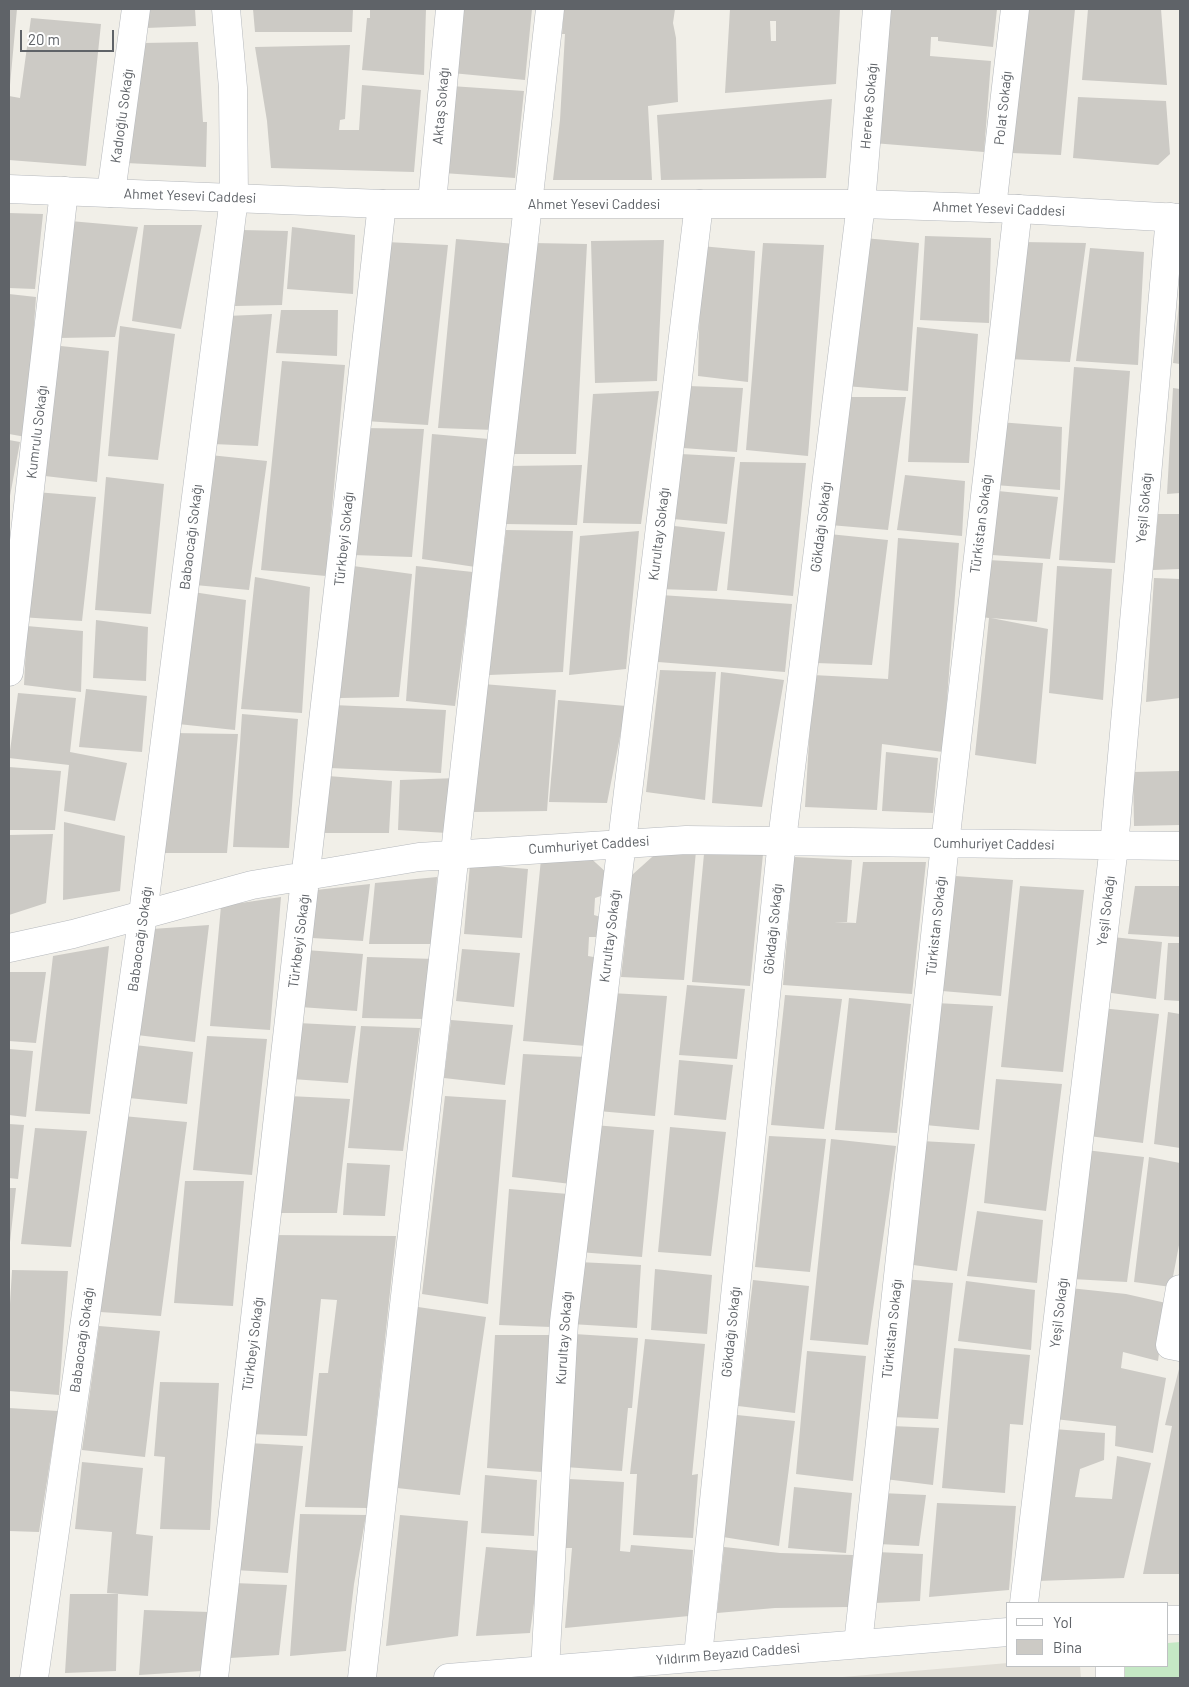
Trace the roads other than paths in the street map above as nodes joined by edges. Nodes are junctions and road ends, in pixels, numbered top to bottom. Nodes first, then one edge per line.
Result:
1 (136, 9) edge
2 (226, 9) edge
3 (450, 9) edge
4 (550, 9) edge
5 (877, 9) edge
6 (1015, 9) edge
7 (9, 189) edge
8 (64, 191) junction
9 (111, 193) junction
10 (234, 198) junction
11 (432, 203) junction
12 (382, 204) junction
13 (530, 204) junction
14 (700, 204) junction
15 (861, 204) junction
16 (1005, 208) junction
17 (1175, 217) edge
18 (9, 672) edge
19 (782, 840) junction
20 (622, 843) junction
21 (945, 844) junction
22 (1114, 846) junction
23 (1180, 846) edge
24 (456, 854) junction
25 (307, 875) junction
26 (143, 914) junction
27 (9, 948) edge
28 (1180, 1288) edge
29 (1180, 1346) edge
30 (1024, 1602) edge
31 (1006, 1632) edge
32 (858, 1644) junction
33 (698, 1656) junction
34 (545, 1670) junction
35 (34, 1678) edge
36 (214, 1678) edge
37 (362, 1678) edge
38 (448, 1678) edge

1 - 9 street, Kadıoğlu Sokağı
2 - 10 street, Babaocağı Sokağı
3 - 11 street, Aktaş Sokağı
4 - 13 street
5 - 15 street, Hereke Sokağı
6 - 16 street, Polat Sokağı
7 - 8 street, Ahmet Yesevi Caddesi
8 - 9 street, Ahmet Yesevi Caddesi
8 - 18 street, Kumrulu Sokağı
9 - 10 street, Ahmet Yesevi Caddesi
10 - 12 street, Ahmet Yesevi Caddesi
10 - 26 street, Babaocağı Sokağı
11 - 12 street, Ahmet Yesevi Caddesi
11 - 13 street, Ahmet Yesevi Caddesi
12 - 25 street, Türkbeyi Sokağı
13 - 14 street, Ahmet Yesevi Caddesi
13 - 24 street
14 - 15 street, Ahmet Yesevi Caddesi
14 - 20 street, Kurultay Sokağı
15 - 16 street, Ahmet Yesevi Caddesi
15 - 19 street, Gökdağı Sokağı
16 - 17 street, Ahmet Yesevi Caddesi
16 - 21 street, Türkistan Sokağı
17 - 22 street, Yeşil Sokağı
19 - 20 street, Cumhuriyet Caddesi
19 - 21 street, Cumhuriyet Caddesi
19 - 33 street, Gökdağı Sokağı
20 - 24 street, Cumhuriyet Caddesi
20 - 34 street, Kurultay Sokağı
21 - 22 street, Cumhuriyet Caddesi
21 - 32 street, Türkistan Sokağı
22 - 23 street, Cumhuriyet Caddesi
22 - 30 street, Yeşil Sokağı
24 - 25 street, Cumhuriyet Caddesi
24 - 37 street
25 - 26 street, Cumhuriyet Caddesi
25 - 36 street, Türkbeyi Sokağı
26 - 27 street, Cumhuriyet Caddesi
26 - 35 street, Babaocağı Sokağı
28 - 29 street
31 - 32 street, Yıldırım Beyazıd Caddesi
32 - 33 street, Yıldırım Beyazıd Caddesi
33 - 34 street, Yıldırım Beyazıd Caddesi
34 - 38 street, Yıldırım Beyazıd Caddesi

